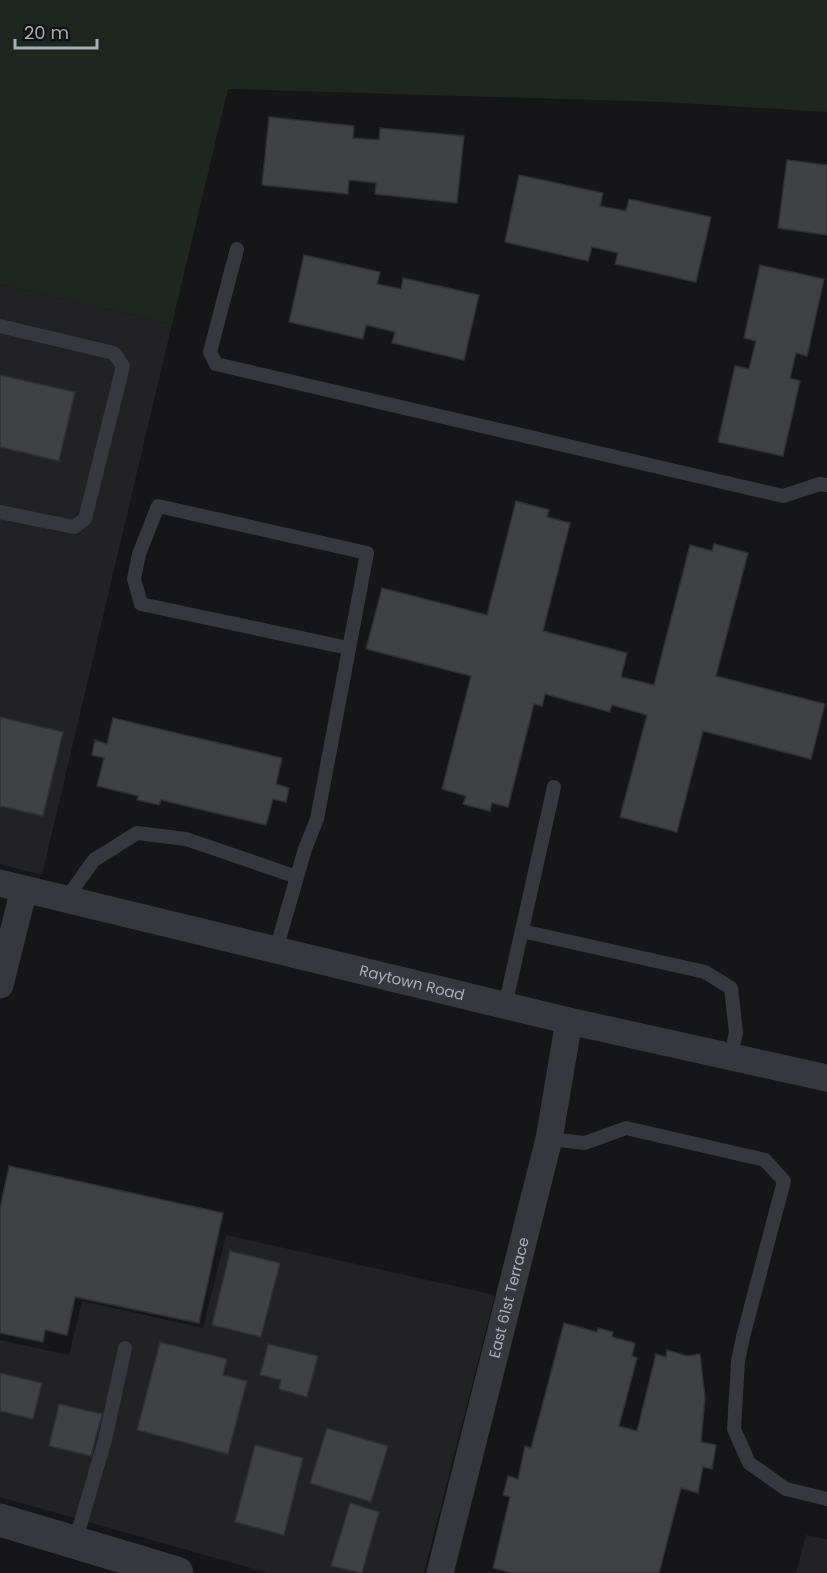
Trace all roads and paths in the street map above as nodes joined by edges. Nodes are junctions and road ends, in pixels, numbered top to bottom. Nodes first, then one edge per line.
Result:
1 (237, 249) dead end
2 (0, 326) edge
3 (827, 486) edge
4 (0, 512) edge
5 (348, 648) junction
6 (554, 787) dead end
7 (297, 877) junction
8 (12, 886) edge
9 (66, 899) junction
10 (522, 931) junction
11 (276, 950) junction
12 (0, 985) edge
13 (505, 1006) junction
14 (569, 1021) junction
15 (731, 1057) junction
16 (827, 1078) edge
17 (549, 1139) junction
18 (125, 1348) dead end
19 (827, 1499) edge
20 (0, 1520) edge
21 (75, 1542) junction
22 (136, 1567) edge
23 (177, 1573) edge
24 (440, 1573) edge

1 - 3 lane
2 - 4 lane
5 - 5 lane
5 - 7 lane
6 - 10 lane
7 - 9 lane
7 - 11 lane
8 - 9 street, Raytown Road
8 - 12 street
9 - 11 street, Raytown Road
10 - 13 lane
10 - 15 lane
11 - 13 street, Raytown Road
13 - 14 street, Raytown Road
14 - 15 street, Raytown Road
14 - 17 street, East 61st Terrace
15 - 16 street, Raytown Road
17 - 19 lane
17 - 24 street, East 61st Terrace
18 - 21 lane
20 - 21 street
21 - 22 street
22 - 23 street

